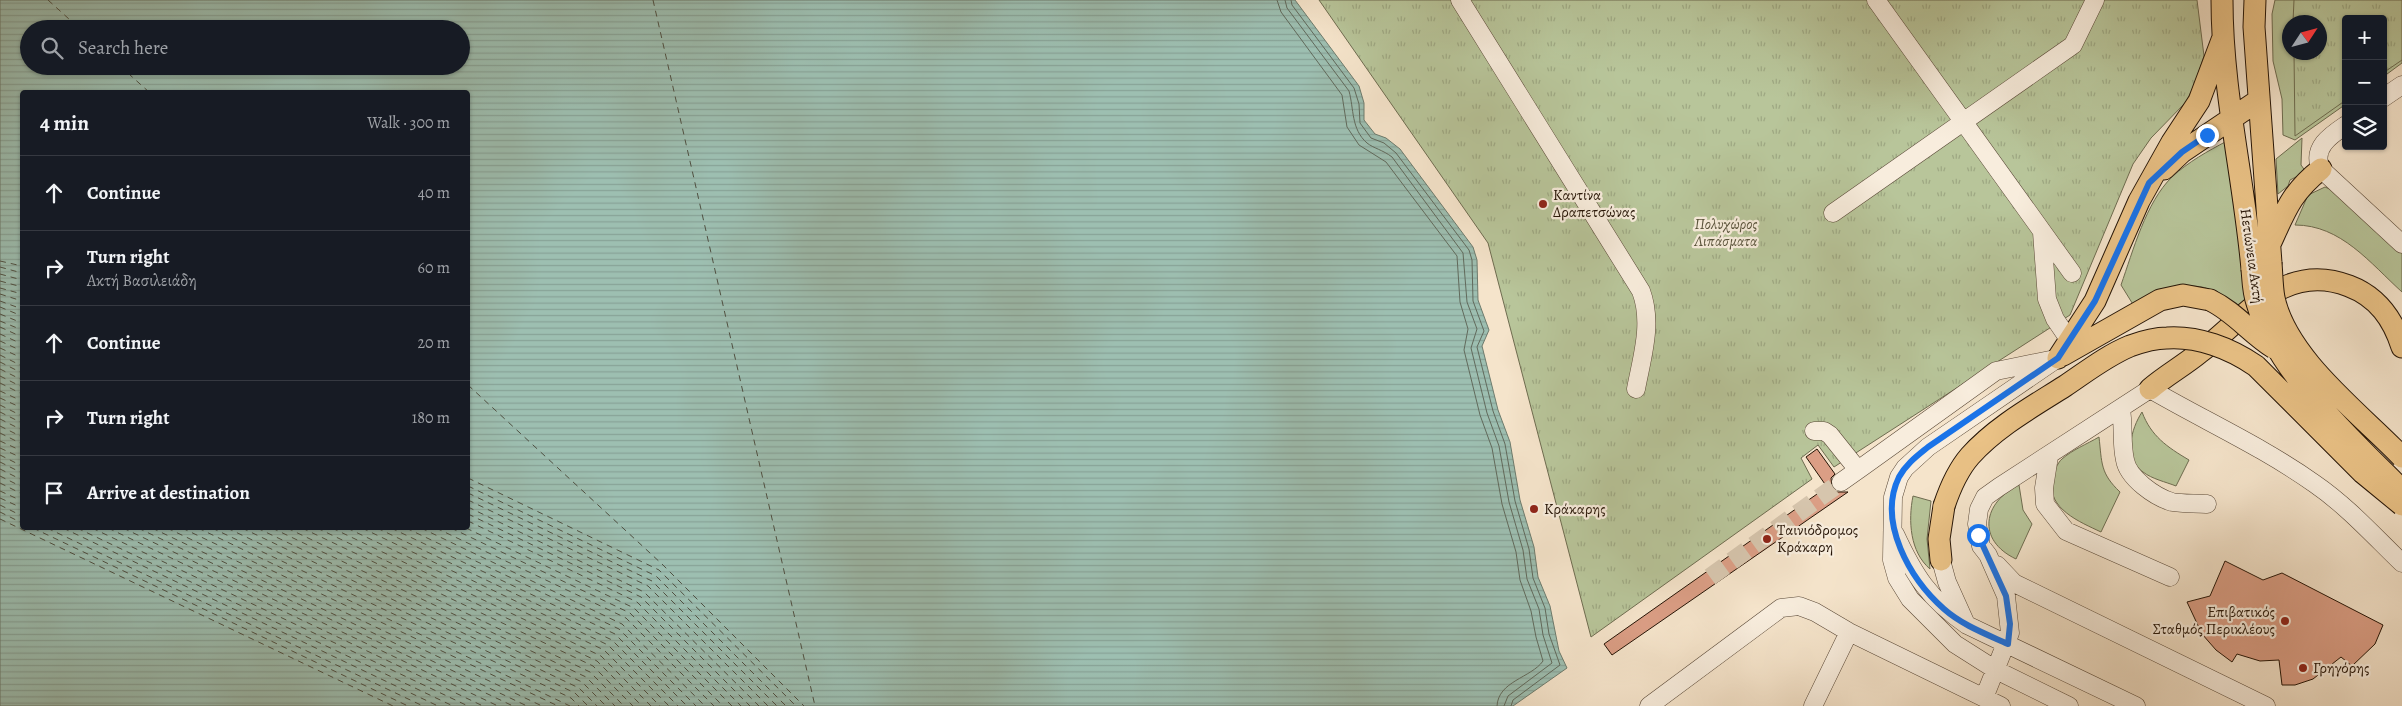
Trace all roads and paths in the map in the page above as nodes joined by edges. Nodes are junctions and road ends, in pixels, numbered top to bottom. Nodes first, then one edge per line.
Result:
1 (1460, 0) edge
2 (1876, 0) edge
3 (2094, 0) edge
4 (2222, 0) edge
5 (2255, 0) edge
6 (2222, 40) junction
7 (2402, 85) edge
8 (2387, 95) edge
9 (2259, 100) junction
10 (2231, 120) junction
11 (1962, 122) junction
12 (2342, 128) edge
13 (2321, 169) junction
14 (2149, 183) junction
15 (1834, 213) dead end
16 (2042, 231) junction
17 (2399, 236) edge
18 (2270, 242) junction
19 (2262, 266) junction
20 (2072, 273) dead end
21 (2402, 347) edge
22 (2064, 350) junction
23 (2278, 350) junction
24 (1636, 390) dead end
25 (2150, 390) junction
26 (2121, 410) junction
27 (1814, 431) dead end
28 (2049, 456) junction
29 (2402, 457) edge
30 (1858, 470) junction
31 (1841, 482) tunnel mouth
32 (2402, 490) edge
33 (2207, 504) dead end
34 (2402, 505) edge
35 (1894, 531) junction
36 (1988, 555) junction
37 (1941, 560) joint
38 (2402, 563) edge
39 (2170, 577) dead end
40 (1967, 624) junction
41 (1848, 632) junction
42 (2008, 644) junction
43 (1996, 670) junction
44 (1984, 698) junction
45 (1649, 706) edge
46 (1813, 706) edge
47 (2001, 706) edge
48 (2069, 706) edge
49 (2136, 706) edge
50 (2266, 706) edge

1 - 24 street
2 - 11 street
3 - 11 street
4 - 6 main road
5 - 9 main road, Ηετιώνεια Ακτή
6 - 10 main road, Ηετιώνεια Ακτή
6 - 14 main road
7 - 8 street
9 - 10 main road
9 - 18 main road, Ηετιώνεια Ακτή
10 - 14 main road
10 - 19 main road, Ηετιώνεια Ακτή
11 - 15 street
11 - 16 street
12 - 13 street
13 - 17 street
13 - 18 main road
14 - 22 main road
16 - 20 street
16 - 22 street
18 - 19 main road, Ηετιώνεια Ακτή
19 - 23 main road, Ηετιώνεια Ακτή, bridge
19 - 29 main road, Ηετιώνεια Ακτή, bridge
21 - 25 main road
22 - 23 main road, bridge
22 - 30 street
22 - 35 street
23 - 32 main road, Ηετιώνεια Ακτή, bridge
25 - 26 street
25 - 38 street
26 - 28 street
26 - 33 street
27 - 30 street
28 - 36 street
28 - 39 street
30 - 31 street
34 - 37 main road, bridge
35 - 40 street
35 - 43 street
36 - 42 street
36 - 50 street
37 - 40 street
40 - 42 street
41 - 44 street
41 - 45 street
41 - 46 street
42 - 43 street
42 - 49 street
43 - 44 street
43 - 48 street
44 - 47 street

